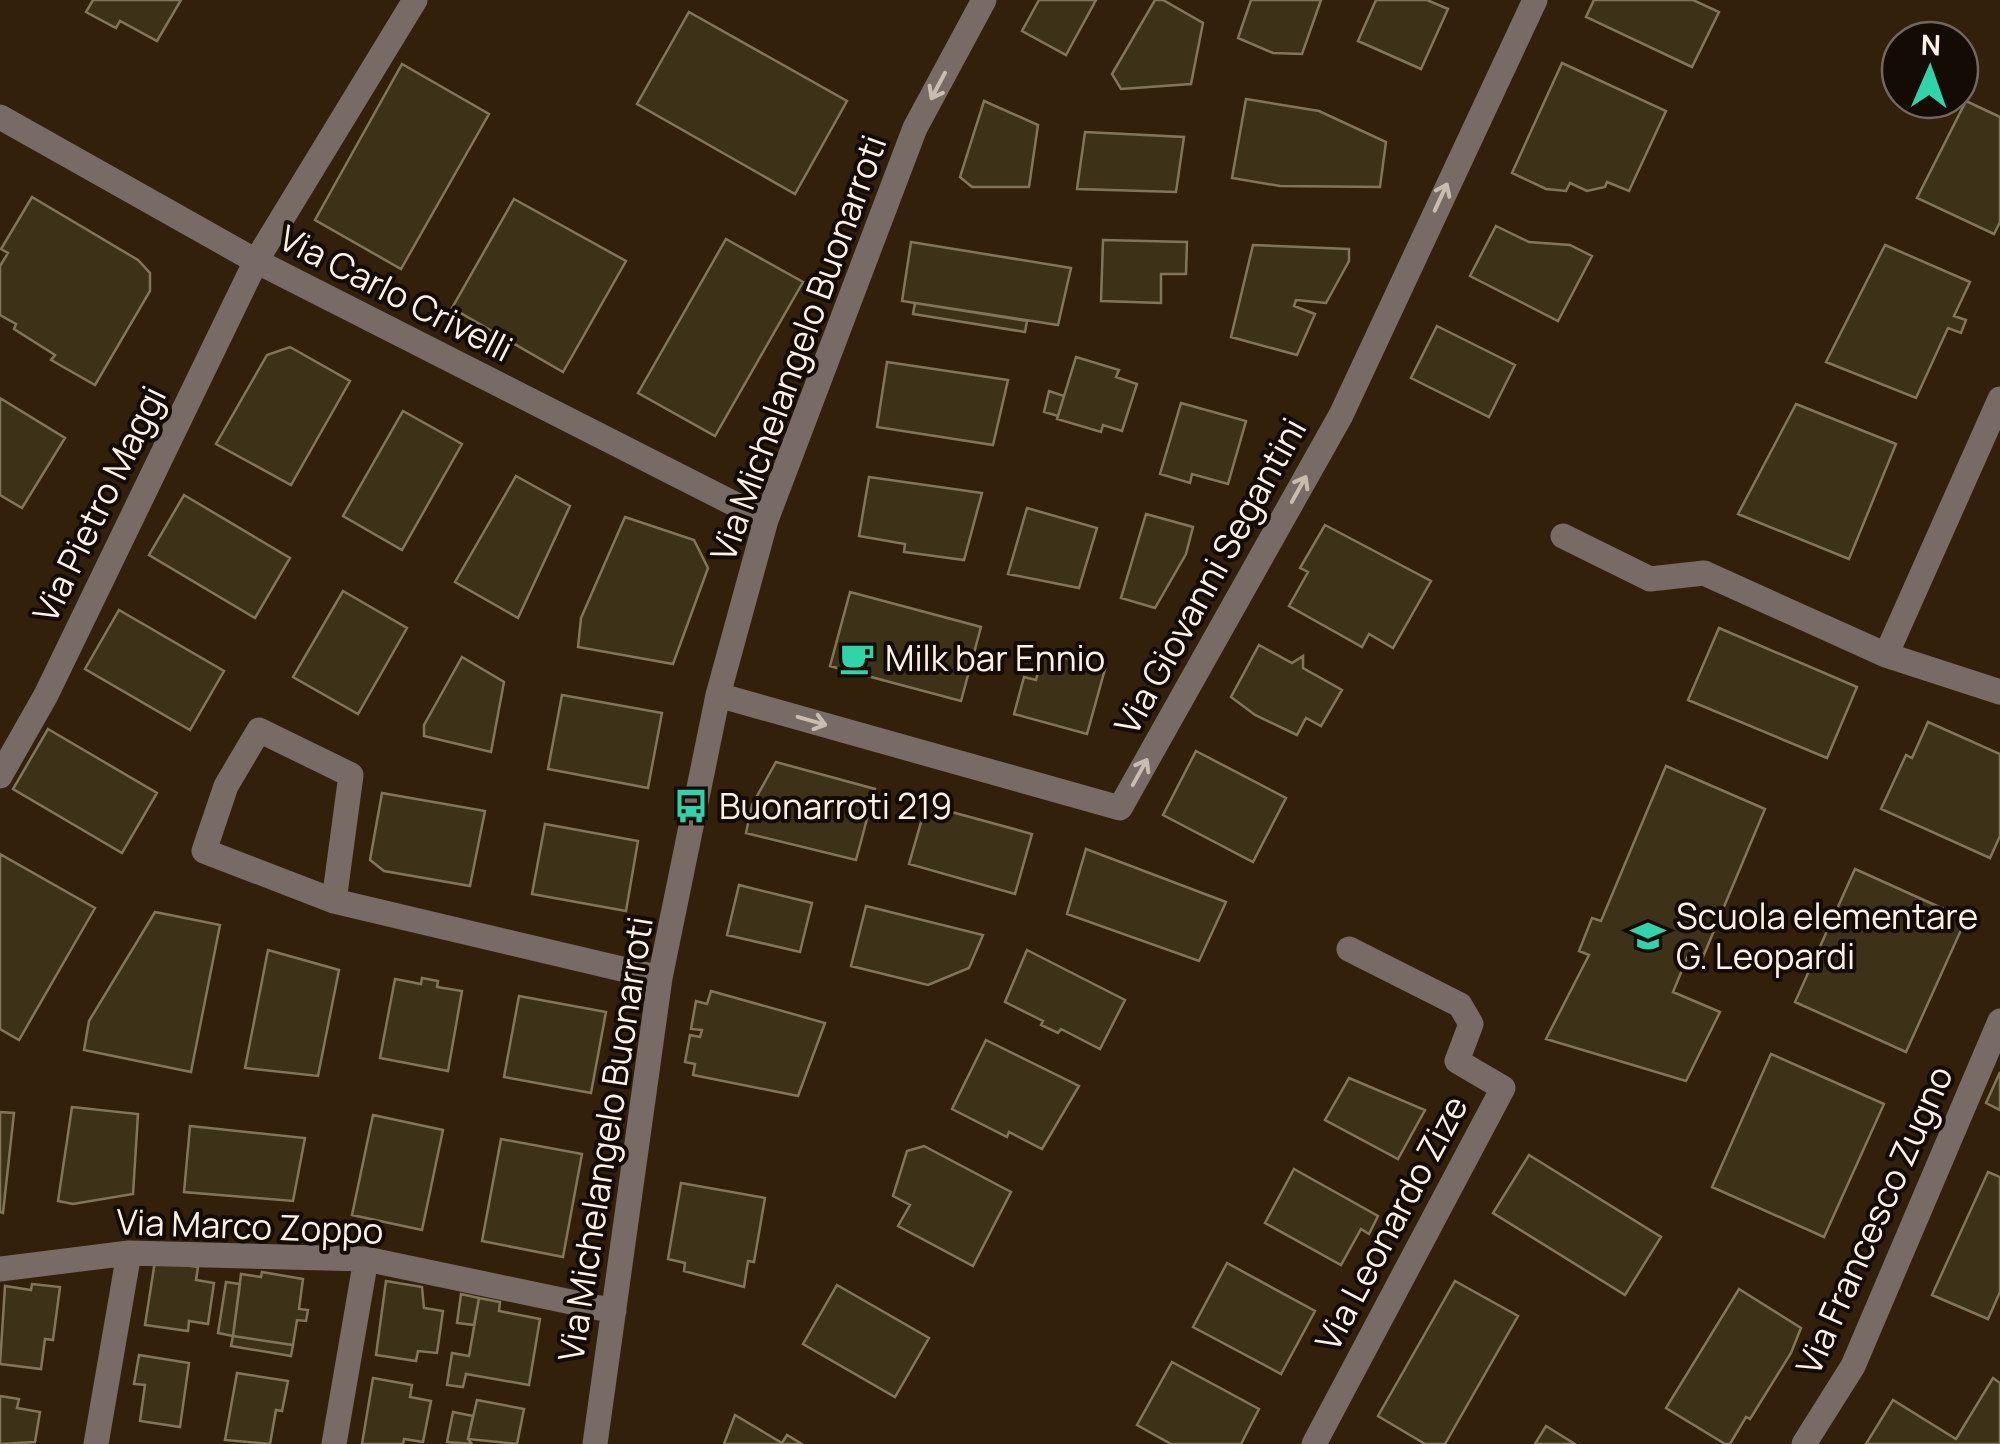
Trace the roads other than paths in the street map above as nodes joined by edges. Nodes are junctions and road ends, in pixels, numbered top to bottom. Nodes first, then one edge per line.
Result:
1 (415, 0) edge
2 (984, 0) edge
3 (1535, 0) edge
4 (0, 117) edge
5 (256, 260) junction
6 (2000, 399) edge
7 (766, 520) junction
8 (1563, 536) dead end
9 (1886, 654) junction
10 (2000, 692) edge
11 (718, 694) junction
12 (0, 776) edge
13 (334, 901) junction
14 (1349, 949) dead end
15 (660, 978) junction
16 (2000, 1021) edge
17 (129, 1253) junction
18 (366, 1259) junction
19 (0, 1269) edge
20 (614, 1311) junction
21 (96, 1444) edge
22 (334, 1444) edge
23 (594, 1444) edge
24 (1314, 1444) edge
25 (1804, 1444) edge

1 - 5 street, Via Pietro Maggi
2 -> 7 street, Via Michelangelo Buonarroti
11 -> 3 street, Via Giovanni Segantini
4 - 5 street, Via Carlo Crivelli
5 - 7 street, Via Carlo Crivelli
5 - 12 street, Via Pietro Maggi
6 - 9 street
7 - 11 street, Via Michelangelo Buonarroti
8 - 9 street
9 - 10 street
11 - 15 street, Via Michelangelo Buonarroti
13 - 13 street
13 - 15 street
14 - 24 street, Via Leonardo Zize
15 - 20 street, Via Michelangelo Buonarroti
16 - 25 street, Via Francesco Zugno
17 - 18 street, Via Marco Zoppo
17 - 19 street, Via Marco Zoppo
17 - 21 street
18 - 20 street, Via Marco Zoppo
18 - 22 street
20 - 23 street, Via Michelangelo Buonarroti

